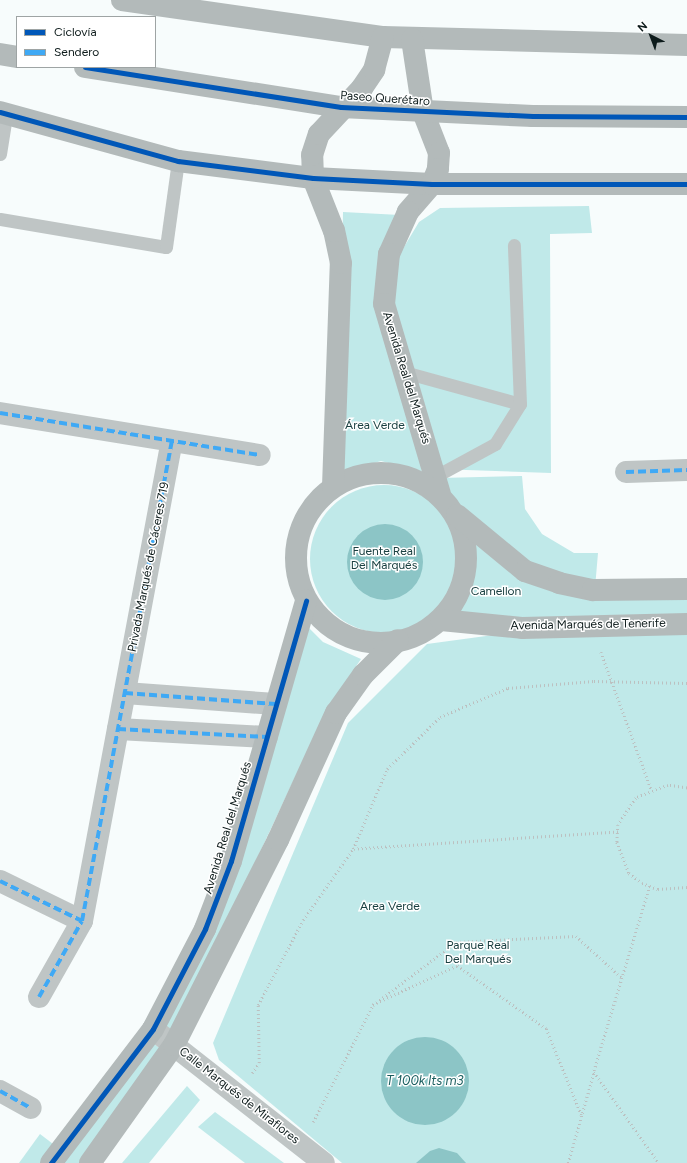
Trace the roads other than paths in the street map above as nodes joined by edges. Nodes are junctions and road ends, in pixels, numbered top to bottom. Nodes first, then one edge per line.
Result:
1 (122, 0) edge
2 (383, 37) junction
3 (412, 39) junction
4 (687, 45) edge
5 (0, 54) edge
6 (16, 57) edge
7 (91, 68) edge
8 (340, 107) junction
9 (423, 112) junction
10 (3, 114) edge
11 (687, 117) edge
12 (0, 154) edge
13 (178, 161) junction
14 (313, 178) junction
15 (432, 184) junction
16 (687, 184) edge
17 (0, 219) edge
18 (514, 244) dead end
19 (404, 372) junction
20 (520, 404) junction
21 (0, 413) edge
22 (172, 441) junction
23 (260, 455) dead end
24 (687, 470) edge
25 (626, 472) dead end
26 (438, 485) junction
27 (333, 487) junction
28 (457, 515) junction
29 (687, 589) edge
30 (306, 601) junction
31 (441, 620) junction
32 (687, 624) edge
33 (398, 640) junction
34 (125, 693) junction
35 (276, 704) junction
36 (118, 729) junction
37 (267, 737) junction
38 (0, 881) edge
39 (82, 921) junction
40 (39, 997) dead end
41 (153, 1029) junction
42 (174, 1045) junction
43 (0, 1091) edge
44 (31, 1108) dead end
45 (51, 1163) edge
46 (90, 1163) edge
47 (324, 1163) edge

1 - 2 street
2 - 3 street
2 - 8 street
3 - 4 street
3 - 9 street, Avenida Real del Marqués
5 - 6 street
7 - 8 street, Paseo Querétaro
8 - 9 street, Paseo Querétaro
8 - 14 street
9 - 11 street, Paseo Querétaro
9 - 15 street, Avenida Real del Marqués
10 - 12 lane
10 - 13 street
13 - 14 street
13 - 17 lane
14 - 15 street
14 - 27 street
15 - 16 street
15 - 19 street, Avenida Real del Marqués
18 - 20 lane
19 - 20 lane
19 - 26 street, Avenida Real del Marqués
20 - 26 lane
21 - 22 street
22 - 23 street
22 - 34 street, Privada Marqués de Cáceres 719
24 - 25 street
26 - 27 street
26 - 28 street
27 - 30 street
28 - 29 street
28 - 31 street
30 - 33 street
30 - 35 street, Avenida Real del Marqués
31 - 32 street, Avenida Marqués de Tenerife
31 - 33 street
33 - 42 street
34 - 35 street
34 - 36 street, Privada Marqués de Cáceres 719
35 - 37 street, Avenida Real del Marqués
36 - 37 street
36 - 39 street, Privada Marqués de Cáceres 719
37 - 41 street, Avenida Real del Marqués
38 - 39 street
39 - 40 street, Privada Marqués de Cáceres 719
41 - 42 street, Calle Marqués de Miraflores
41 - 45 street, Avenida Real del Marqués
42 - 46 street
42 - 47 street, Calle Marqués de Miraflores
43 - 44 street

